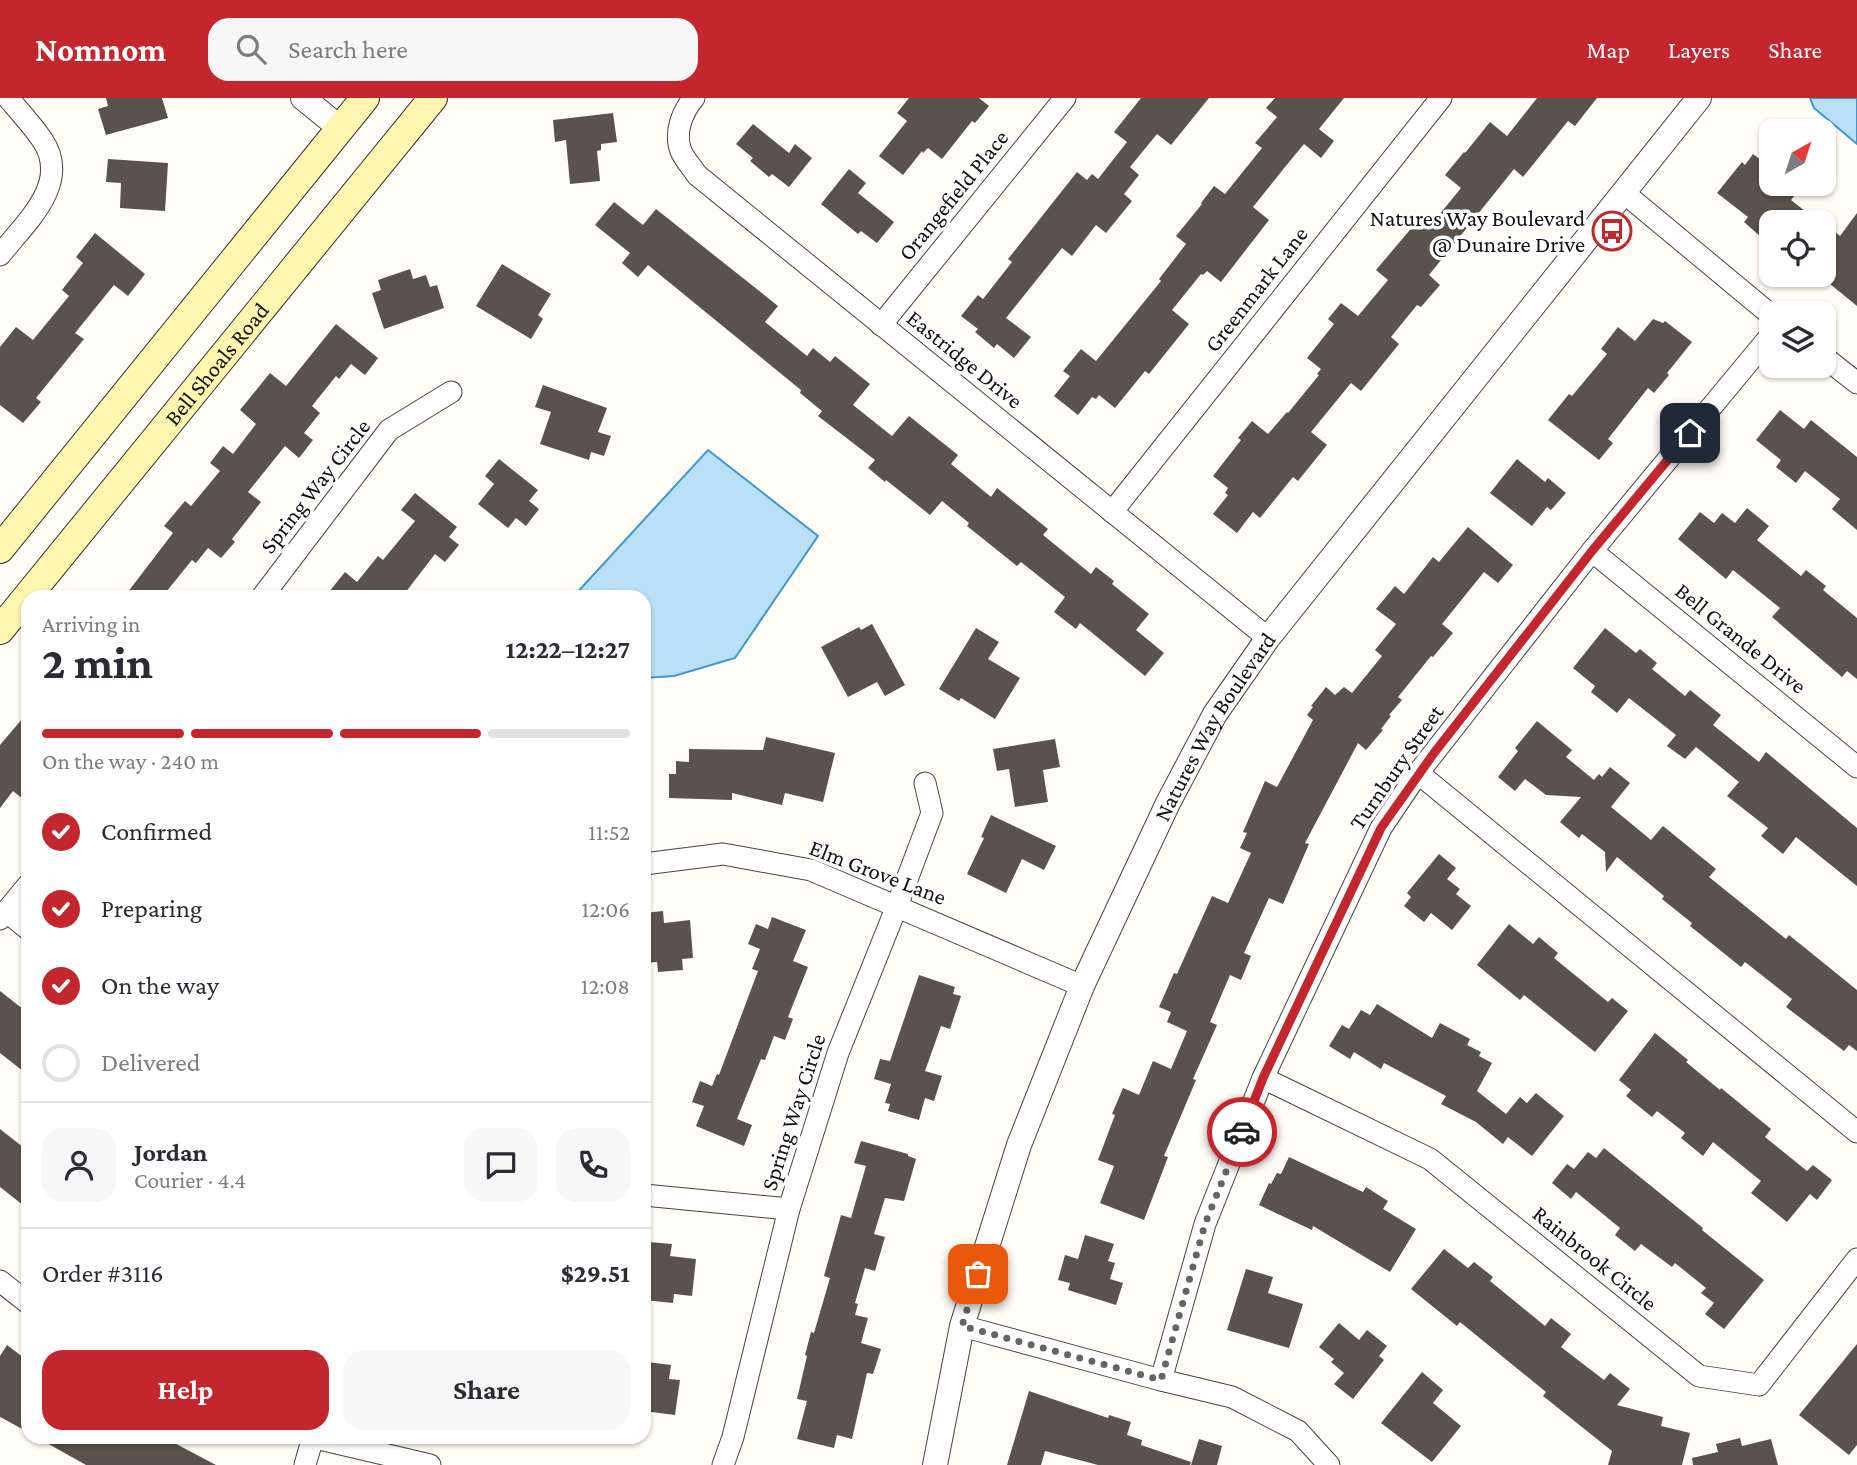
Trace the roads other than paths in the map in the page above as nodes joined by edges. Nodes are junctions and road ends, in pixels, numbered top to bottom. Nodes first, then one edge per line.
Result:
1 (8, 98) edge
2 (303, 98) edge
3 (433, 98) edge
4 (694, 98) edge
5 (1065, 98) edge
6 (1441, 98) edge
7 (1699, 98) edge
8 (360, 100) edge
9 (340, 128) junction
10 (1623, 192) junction
11 (0, 255) edge
12 (1759, 305) edge
13 (881, 325) junction
14 (1759, 349) edge
15 (1836, 366) edge
16 (1857, 383) edge
17 (451, 392) dead end
18 (1112, 512) junction
19 (0, 549) edge
20 (1592, 551) junction
21 (33, 590) edge
22 (267, 590) edge
23 (21, 604) edge
24 (0, 630) edge
25 (1268, 638) junction
26 (1857, 767) edge
27 (1418, 773) junction
28 (925, 783) dead end
29 (651, 863) edge
30 (21, 893) edge
31 (897, 906) junction
32 (3, 915) edge
33 (21, 925) edge
34 (1082, 986) junction
35 (1263, 1078) junction
36 (1857, 1132) edge
37 (651, 1196) edge
38 (789, 1209) junction
39 (1857, 1259) edge
40 (0, 1281) edge
41 (21, 1298) edge
42 (962, 1326) junction
43 (1161, 1380) junction
44 (310, 1444) edge
45 (342, 1444) edge
46 (305, 1465) edge
47 (430, 1465) edge
48 (723, 1465) edge
49 (935, 1465) edge
50 (1329, 1465) edge

1 - 11 street
2 - 9 street
3 - 21 main road, Bell Shoals Road
4 - 13 street, Eastridge Drive
5 - 13 street, Orangefield Place
6 - 18 street, Greenmark Lane
7 - 10 street, Natures Way Boulevard
8 - 9 main road
9 - 19 main road
10 - 12 street
10 - 25 street, Natures Way Boulevard
13 - 18 street, Eastridge Drive
14 - 20 street, Turnbury Street
15 - 16 street
17 - 22 street, Spring Way Circle
18 - 25 street, Eastridge Drive
20 - 26 street, Bell Grande Drive
20 - 27 street, Turnbury Street
23 - 24 main road, Bell Shoals Road
25 - 34 street, Natures Way Boulevard
27 - 35 street, Turnbury Street
27 - 36 street
28 - 31 street, Spring Way Circle
29 - 31 street, Elm Grove Lane
30 - 32 street
31 - 34 street, Elm Grove Lane
31 - 38 street, Spring Way Circle
32 - 33 street
34 - 42 street, Natures Way Boulevard
35 - 39 street, Rainbrook Circle
35 - 43 street, Turnbury Street
37 - 38 street
38 - 48 street, Spring Way Circle
40 - 41 street
42 - 43 street
42 - 49 street, Natures Way Boulevard
43 - 50 street
44 - 46 street
45 - 47 street

